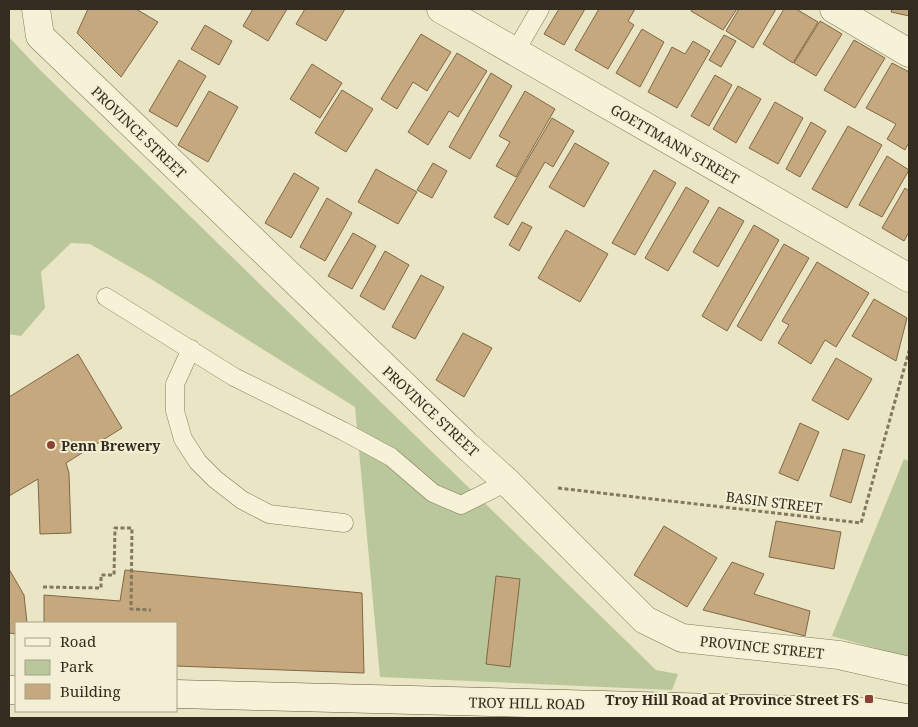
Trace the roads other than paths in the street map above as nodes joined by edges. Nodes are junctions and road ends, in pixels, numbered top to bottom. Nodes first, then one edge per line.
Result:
1 (36, 9) edge
2 (441, 9) edge
3 (540, 9) edge
4 (834, 9) edge
5 (515, 52) junction
6 (909, 53) edge
7 (909, 278) edge
8 (106, 297) dead end
9 (191, 349) junction
10 (507, 482) junction
11 (344, 523) dead end
12 (909, 671) edge
13 (178, 694) edge
14 (906, 718) edge

1 - 10 street, PROVINCE STREET
2 - 5 street, GOETTMANN STREET
3 - 5 lane
4 - 6 street
5 - 7 street, GOETTMANN STREET
8 - 9 lane
9 - 10 lane
9 - 11 lane
10 - 12 street, PROVINCE STREET
13 - 14 street, TROY HILL ROAD

